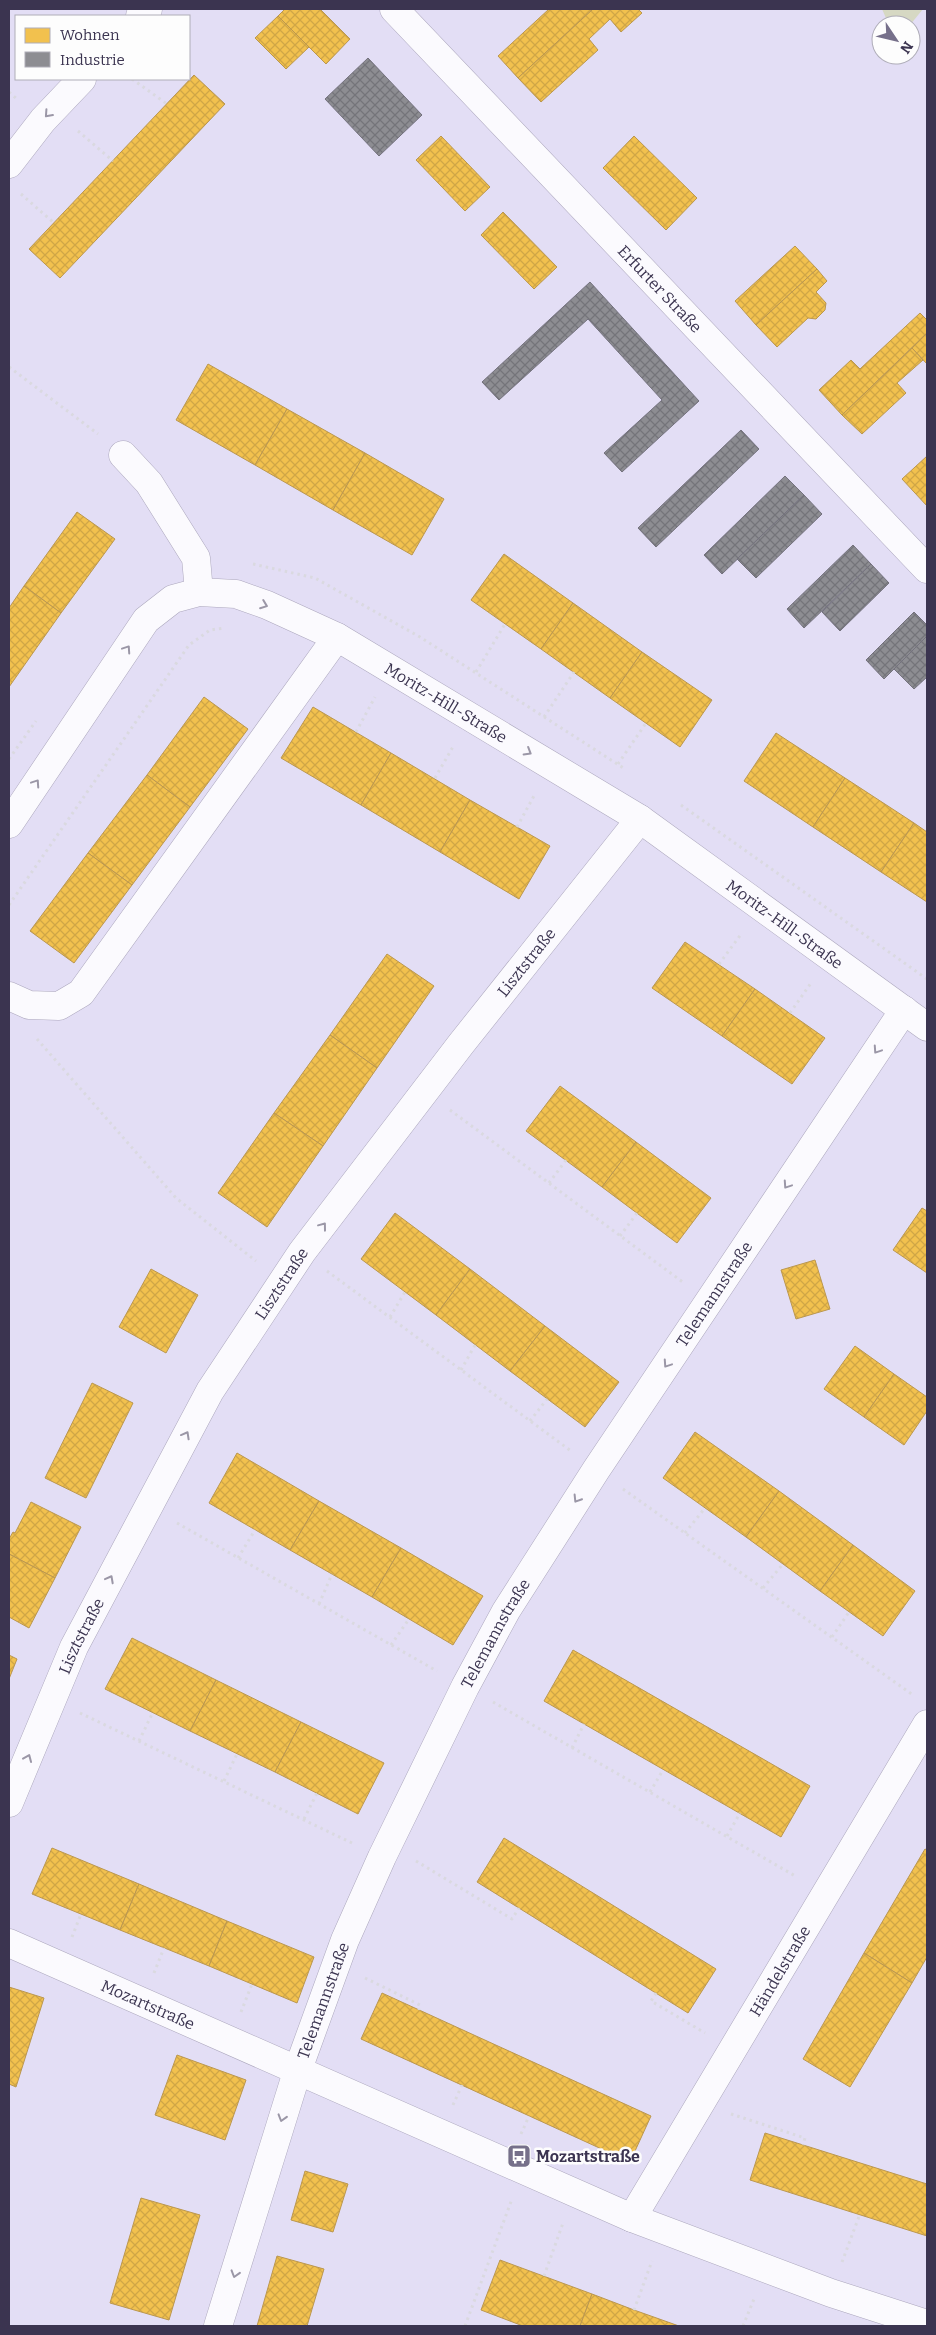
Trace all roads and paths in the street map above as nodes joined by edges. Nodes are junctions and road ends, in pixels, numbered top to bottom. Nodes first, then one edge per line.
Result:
1 (394, 9) edge
2 (81, 80) edge
3 (133, 80) edge
4 (167, 104) dead end
5 (53, 109) junction
6 (113, 161) dead end
7 (9, 164) edge
8 (16, 190) dead end
9 (54, 222) dead end
10 (9, 367) edge
11 (87, 425) dead end
12 (123, 455) dead end
13 (927, 569) edge
14 (199, 592) junction
15 (506, 624) dead end
16 (233, 626) dead end
17 (336, 637) junction
18 (476, 672) dead end
19 (574, 672) dead end
20 (369, 690) dead end
21 (544, 716) dead end
22 (646, 723) dead end
23 (356, 732) dead end
24 (463, 747) dead end
25 (618, 764) dead end
26 (435, 778) dead end
27 (544, 796) dead end
28 (640, 820) junction
29 (9, 824) edge
30 (516, 827) dead end
31 (9, 905) edge
32 (746, 928) dead end
33 (719, 964) dead end
34 (814, 978) dead end
35 (10, 996) edge
36 (904, 1010) junction
37 (790, 1013) dead end
38 (927, 1027) edge
39 (424, 1092) junction
40 (566, 1160) dead end
41 (549, 1183) junction
42 (637, 1213) dead end
43 (620, 1236) junction
44 (282, 1282) junction
45 (404, 1292) dead end
46 (709, 1301) junction
47 (390, 1317) dead end
48 (475, 1345) dead end
49 (461, 1370) dead end
50 (547, 1399) dead end
51 (530, 1421) dead end
52 (705, 1508) dead end
53 (255, 1530) dead end
54 (685, 1533) dead end
55 (238, 1558) dead end
56 (783, 1564) dead end
57 (332, 1574) dead end
58 (763, 1588) dead end
59 (319, 1604) dead end
60 (849, 1612) dead end
61 (410, 1619) dead end
62 (832, 1637) dead end
63 (391, 1645) dead end
64 (52, 1699) junction
65 (153, 1712) dead end
66 (584, 1724) dead end
67 (927, 1724) edge
68 (140, 1741) junction
69 (572, 1748) dead end
70 (237, 1754) dead end
71 (663, 1770) dead end
72 (224, 1781) junction
73 (650, 1792) dead end
74 (317, 1793) dead end
75 (9, 1803) edge
76 (740, 1813) dead end
77 (304, 1820) junction
78 (727, 1836) dead end
79 (384, 1852) junction
80 (519, 1908) dead end
81 (81, 1914) dead end
82 (70, 1941) dead end
83 (9, 1944) edge
84 (164, 1948) dead end
85 (336, 1964) junction
86 (153, 1976) dead end
87 (252, 1984) dead end
88 (656, 1994) dead end
89 (419, 2010) dead end
90 (241, 2013) dead end
91 (732, 2050) junction
92 (296, 2072) junction
93 (704, 2096) junction
94 (803, 2145) dead end
95 (523, 2170) junction
96 (860, 2214) dead end
97 (632, 2218) junction
98 (564, 2221) dead end
99 (653, 2257) dead end
100 (544, 2276) dead end
101 (755, 2294) dead end
102 (831, 2294) junction
103 (634, 2310) dead end
104 (920, 2324) edge
105 (218, 2326) edge
106 (464, 2326) edge
107 (743, 2326) edge

1 - 13 street, Erfurter Straße
2 - 5 street
3 - 4 path
5 - 6 path
5 -> 7 street
8 - 9 path
10 - 11 path
12 - 14 street
14 -> 17 street, Moritz-Hill-Straße
29 -> 14 street, Moritz-Hill-Straße
15 - 18 path
16 - 31 path
17 -> 28 street, Moritz-Hill-Straße
17 - 35 street
19 - 21 path
20 - 23 path
22 - 25 path
24 - 26 path
27 - 30 path
28 - 36 street, Moritz-Hill-Straße
28 - 39 street, Lisztstraße
32 - 33 path
34 - 37 path
35 - 44 path
36 - 38 street, Moritz-Hill-Straße
36 -> 46 street, Telemannstraße
39 - 41 path
44 -> 39 street, Lisztstraße
40 - 41 path
41 - 43 path
42 - 43 path
43 - 46 path
64 -> 44 street, Lisztstraße
45 - 47 path
46 -> 79 street, Telemannstraße
48 - 49 path
50 - 51 path
52 - 54 path
53 - 55 path
56 - 58 path
57 - 59 path
60 - 62 path
61 - 63 path
64 - 68 path
75 -> 64 street, Lisztstraße
65 - 68 path
66 - 69 path
67 - 91 street, Händelstraße
68 - 72 path
70 - 72 path
71 - 73 path
72 - 77 path
74 - 77 path
76 - 78 path
77 - 79 path
79 - 80 path
79 - 85 street, Telemannstraße
81 - 82 path
83 - 92 street, Mozartstraße
84 - 86 path
85 - 89 path
85 - 92 street, Telemannstraße
87 - 90 path
88 - 91 path
91 - 93 street, Händelstraße
92 - 95 street, Mozartstraße
92 -> 105 street, Telemannstraße
93 - 94 path
93 - 97 street, Händelstraße
95 - 97 street, Mozartstraße
95 - 106 path
96 - 102 path
97 - 102 street, Mozartstraße
98 - 100 path
99 - 103 path
101 - 107 path
102 - 104 street, Mozartstraße

